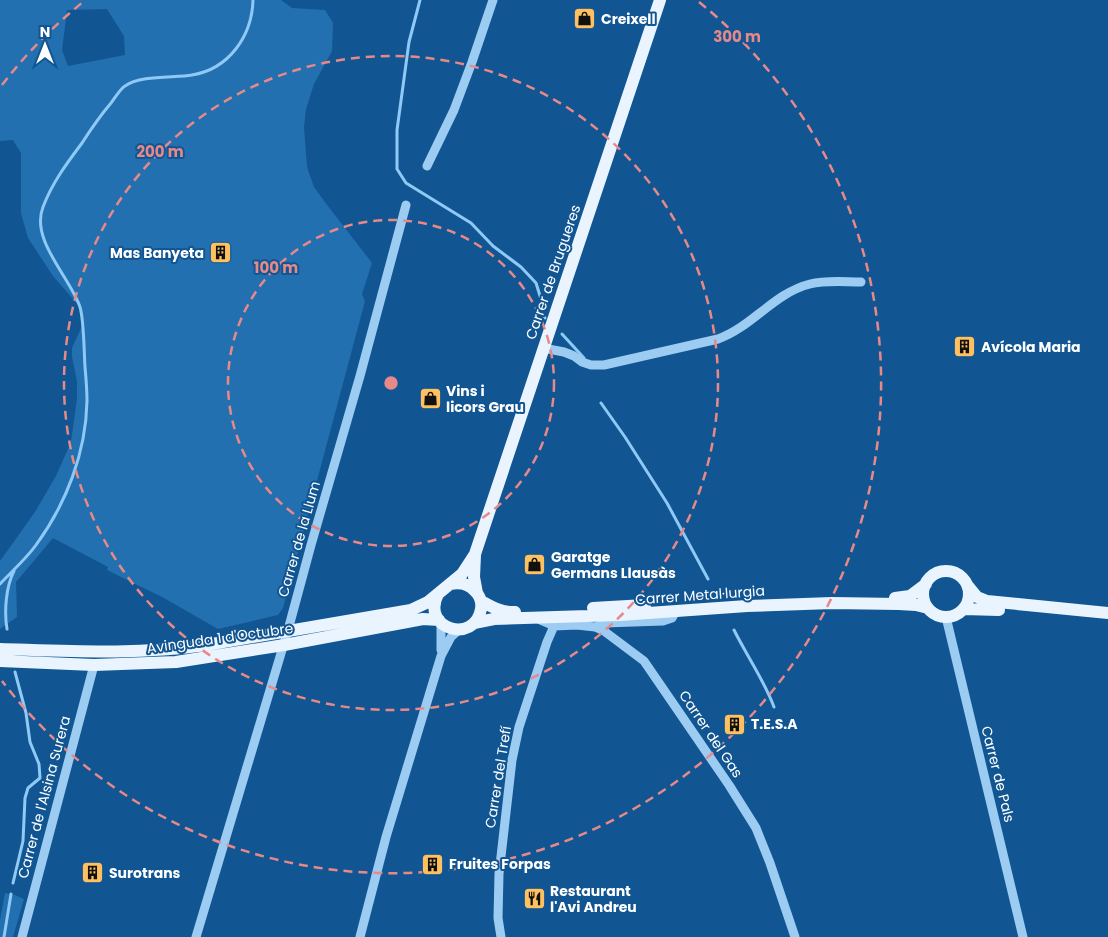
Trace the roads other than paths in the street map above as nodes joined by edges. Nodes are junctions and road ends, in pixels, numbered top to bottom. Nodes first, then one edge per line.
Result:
1 (493, 0) edge
2 (660, 0) edge
3 (427, 166) dead end
4 (406, 205) dead end
5 (861, 282) dead end
6 (543, 348) junction
7 (475, 554) junction
8 (450, 584) junction
9 (926, 584) junction
10 (968, 586) junction
11 (438, 594) junction
12 (479, 597) junction
13 (928, 608) junction
14 (964, 609) junction
15 (676, 611) junction
16 (1108, 613) edge
17 (412, 616) junction
18 (946, 617) junction
19 (535, 618) junction
20 (440, 621) junction
21 (1108, 621) edge
22 (474, 623) junction
23 (554, 626) junction
24 (595, 627) junction
25 (288, 630) junction
26 (460, 630) junction
27 (284, 645) junction
28 (0, 649) edge
29 (441, 656) junction
30 (94, 658) junction
31 (0, 661) edge
32 (28, 915) junction
33 (22, 937) edge
34 (30, 937) edge
35 (196, 937) edge
36 (360, 937) edge
37 (501, 937) edge
38 (795, 937) edge
39 (1024, 937) edge

1 - 3 street
2 - 6 main road, Carrer de Brugueres
4 - 25 street, Carrer de la Llum
5 - 6 street
6 - 7 main road, Carrer de Brugueres
7 - 8 main road
7 - 12 main road
8 - 11 main road
8 - 12 main road
9 - 10 main road
9 - 12 main road, Carrer Metal·lurgia
9 - 13 main road
10 - 14 main road
10 - 16 main road
11 - 17 main road
11 - 20 main road
12 - 22 main road
13 - 15 main road, Carrer Metal·lurgia
13 - 18 main road
14 - 18 main road
14 - 21 main road
15 - 19 main road, Carrer Metal·lurgia
15 - 24 street
17 - 20 main road
17 - 25 main road, Avinguda 1 d'Octubre
17 - 27 main road, Avinguda 1 d'Octubre
18 - 39 street, Carrer de Pals
19 - 22 main road, Carrer Metal·lurgia
19 - 23 street
20 - 26 main road
20 - 29 street
22 - 26 main road
23 - 24 street
23 - 37 street, Carrer del Trefí
24 - 38 street, Carrer del Gas
25 - 27 street, Carrer de la Llum
25 - 30 main road, Avinguda 1 d'Octubre
26 - 29 street
27 - 30 main road, Avinguda 1 d'Octubre
27 - 35 street, Carrer de la Llum
28 - 30 main road, Avinguda 1 d'Octubre
29 - 36 street
30 - 31 main road, Avinguda 1 d'Octubre
30 - 32 street, Carrer de l'Alsina Surera
32 - 33 street, Carrer de l'Alsina Surera
32 - 34 street

